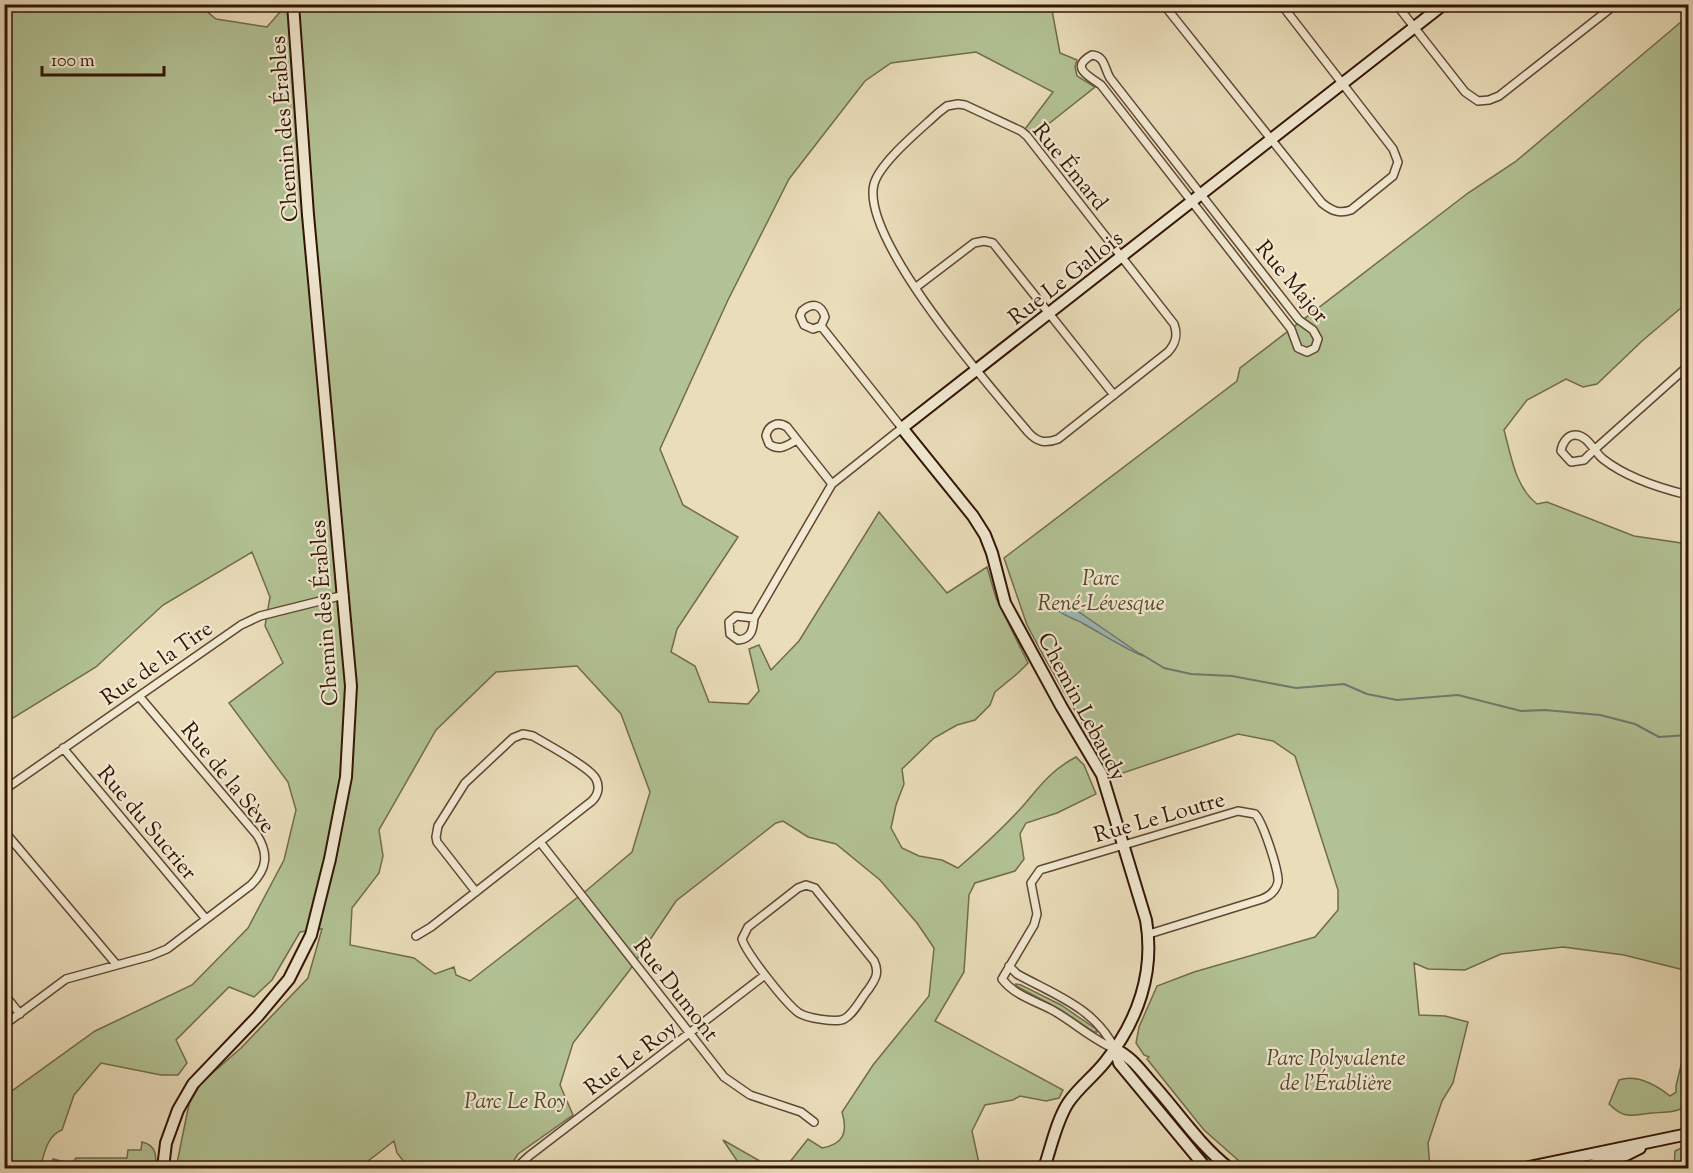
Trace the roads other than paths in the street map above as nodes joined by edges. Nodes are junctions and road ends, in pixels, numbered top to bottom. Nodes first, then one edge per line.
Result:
1 (293, 4) edge
2 (1167, 4) edge
3 (1281, 4) edge
4 (1396, 4) edge
5 (1444, 4) edge
6 (1616, 4) edge
7 (1414, 28) junction
8 (1343, 84) junction
9 (1271, 140) junction
10 (1196, 199) junction
11 (1121, 258) junction
12 (915, 288) junction
13 (1049, 314) junction
14 (821, 326) dead end
15 (1689, 366) edge
16 (977, 370) junction
17 (1114, 395) junction
18 (902, 428) junction
19 (797, 440) junction
20 (1594, 450) junction
21 (832, 484) junction
22 (1689, 495) edge
23 (344, 595) junction
24 (754, 618) dead end
25 (139, 696) junction
26 (63, 748) junction
27 (4, 790) edge
28 (4, 831) edge
29 (540, 842) junction
30 (1124, 846) junction
31 (476, 892) junction
32 (206, 919) junction
33 (1149, 934) junction
34 (416, 936) dead end
35 (116, 964) junction
36 (1009, 966) junction
37 (765, 975) junction
38 (4, 994) edge
39 (20, 1014) junction
40 (4, 1026) edge
41 (689, 1034) junction
42 (1115, 1049) junction
43 (814, 1122) dead end
44 (1689, 1134) edge
45 (1651, 1143) junction
46 (1593, 1153) junction
47 (1593, 1167) edge
48 (163, 1168) edge
49 (516, 1168) edge
50 (1044, 1168) edge
51 (1206, 1168) edge
52 (1228, 1168) edge
53 (1525, 1168) edge
54 (1580, 1168) edge

1 - 23 street, Chemin des Érables
2 - 9 street
3 - 8 street
4 - 7 street
5 - 7 street, Rue Le Gallois
6 - 7 street
7 - 8 street, Rue Le Gallois
8 - 9 street, Rue Le Gallois
8 - 9 street
9 - 10 street, Rue Le Gallois
10 - 10 street, Rue Major
10 - 10 street, Rue Major
10 - 11 street, Rue Le Gallois
11 - 12 street, Rue Émard
11 - 13 street, Rue Le Gallois
11 - 17 street, Rue Émard
12 - 13 street
12 - 16 street, Rue Émard
13 - 16 street, Rue Le Gallois
13 - 17 street
14 - 18 street, Chemin Lebaudy
15 - 20 street
16 - 17 street, Rue Émard
16 - 18 street, Rue Le Gallois
18 - 21 street, Rue Le Gallois
18 - 30 street, Chemin Lebaudy
19 - 19 street
19 - 21 street
20 - 20 street
20 - 22 street
21 - 24 street, Rue Le Gallois
23 - 25 street, Rue de la Tire
23 - 48 street, Chemin des Érables
25 - 26 street, Rue de la Tire
25 - 32 street, Rue de la Sève
26 - 27 street, Rue de la Tire
26 - 32 street, Rue du Sucrier
28 - 35 street
29 - 31 street
29 - 31 street
29 - 41 street, Rue Dumont
30 - 33 street, Chemin Lebaudy
30 - 33 street, Rue Le Loutre
30 - 36 street, Rue Le Loutre
31 - 34 street
32 - 35 street, Rue de la Sève
33 - 42 street, Chemin Lebaudy
35 - 39 street, Rue de la Sève
36 - 42 street
36 - 42 street, Rue Le Loutre
37 - 37 street
37 - 41 street, Rue Le Roy
38 - 39 street
39 - 40 street, Rue de la Sève
41 - 43 street, Rue Dumont
41 - 49 street, Rue Le Roy
42 - 50 street, Chemin Lebaudy
42 - 51 street
42 - 52 street
44 - 45 street
45 - 46 street
45 - 47 street
46 - 47 street
46 - 53 street
47 - 54 street

